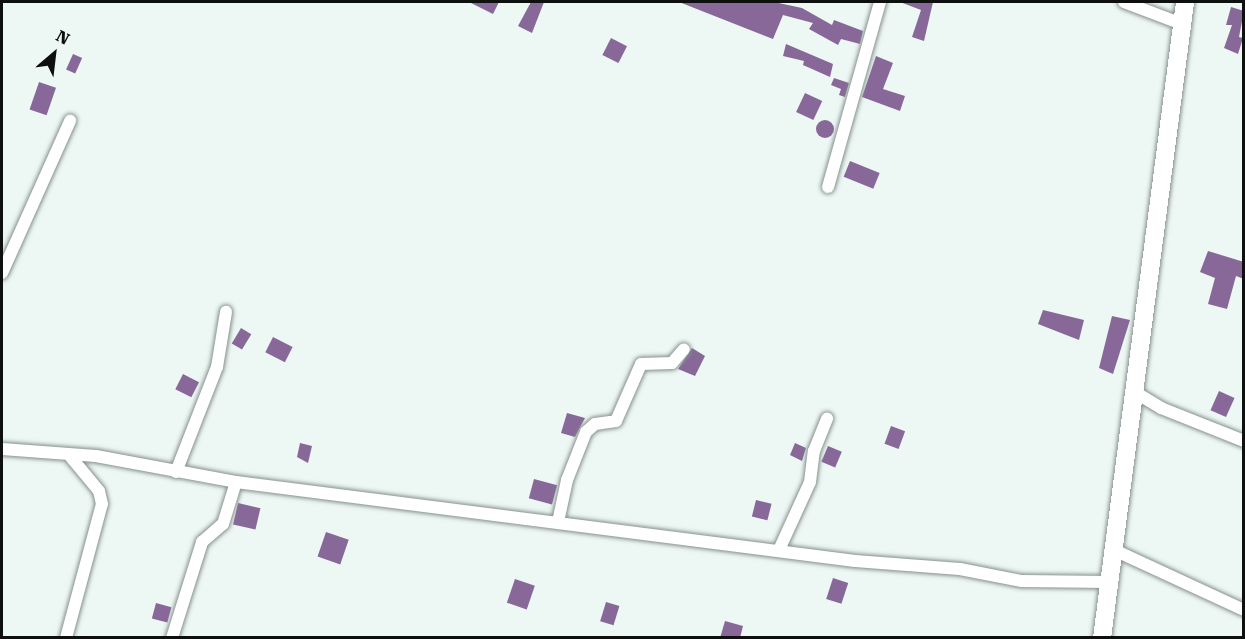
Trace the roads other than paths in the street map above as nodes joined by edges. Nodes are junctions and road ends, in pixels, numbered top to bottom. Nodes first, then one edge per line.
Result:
1 (880, 2) edge
2 (1124, 2) edge
3 (1185, 2) edge
4 (1182, 24) junction
5 (70, 121) dead end
6 (828, 187) dead end
7 (2, 273) edge
8 (226, 312) dead end
9 (684, 349) dead end
10 (1133, 391) junction
11 (827, 418) dead end
12 (1244, 441) edge
13 (2, 448) edge
14 (70, 456) junction
15 (176, 471) junction
16 (236, 482) junction
17 (558, 522) junction
18 (1112, 549) junction
19 (779, 550) junction
20 (1109, 582) junction
21 (1244, 610) edge
22 (66, 638) edge
23 (172, 638) edge
24 (1102, 638) edge

1 - 6 street
2 - 4 street
3 - 4 street
4 - 10 street
5 - 7 street
8 - 15 street
9 - 17 street
10 - 12 street
10 - 18 street
11 - 19 street
13 - 14 street
14 - 15 street
14 - 22 street
15 - 16 street
16 - 17 street
16 - 23 street
17 - 19 street
18 - 20 street
18 - 21 street
19 - 20 street
20 - 24 street

